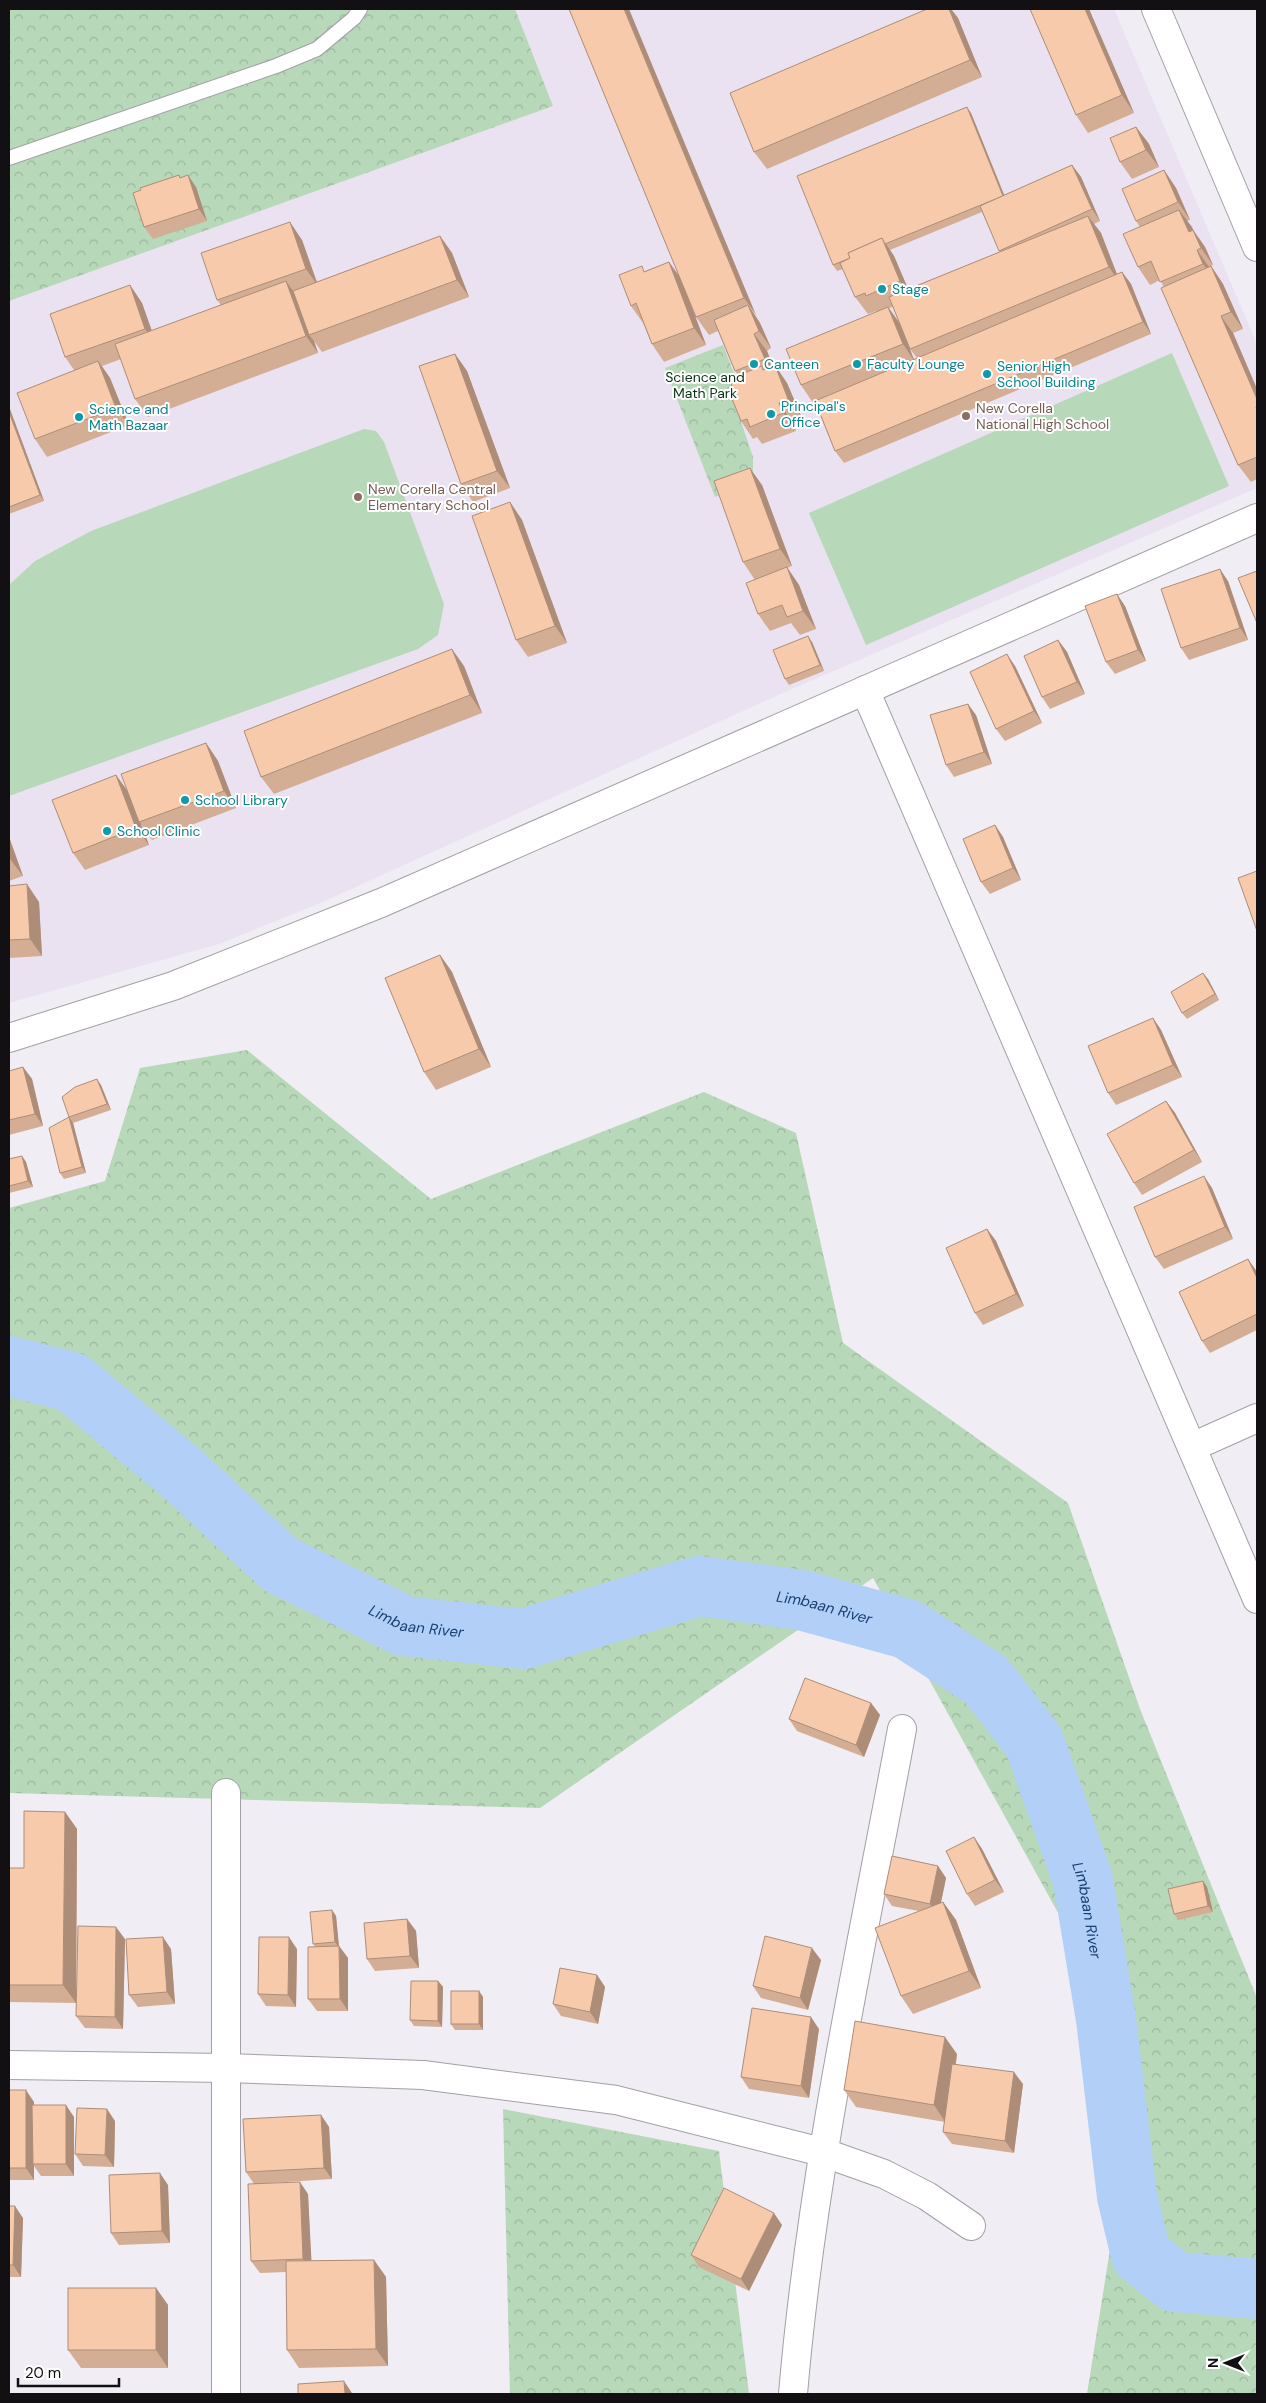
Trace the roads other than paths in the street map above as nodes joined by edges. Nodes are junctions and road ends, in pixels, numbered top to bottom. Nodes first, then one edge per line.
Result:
1 (360, 9) edge
2 (1156, 9) edge
3 (9, 158) edge
4 (1257, 247) edge
5 (1257, 518) edge
6 (865, 690) junction
7 (9, 1038) edge
8 (1257, 1418) edge
9 (1192, 1447) junction
10 (1257, 1599) edge
11 (902, 1729) dead end
12 (226, 1793) dead end
13 (9, 2065) edge
14 (227, 2068) junction
15 (822, 2152) junction
16 (971, 2226) dead end
17 (226, 2394) edge
18 (793, 2394) edge

1 - 3 lane
2 - 4 street
5 - 6 street
6 - 7 street
6 - 9 street
8 - 9 street
9 - 10 street
11 - 15 street
12 - 14 street
13 - 14 street
14 - 15 street
14 - 17 street
15 - 16 street
15 - 18 street

